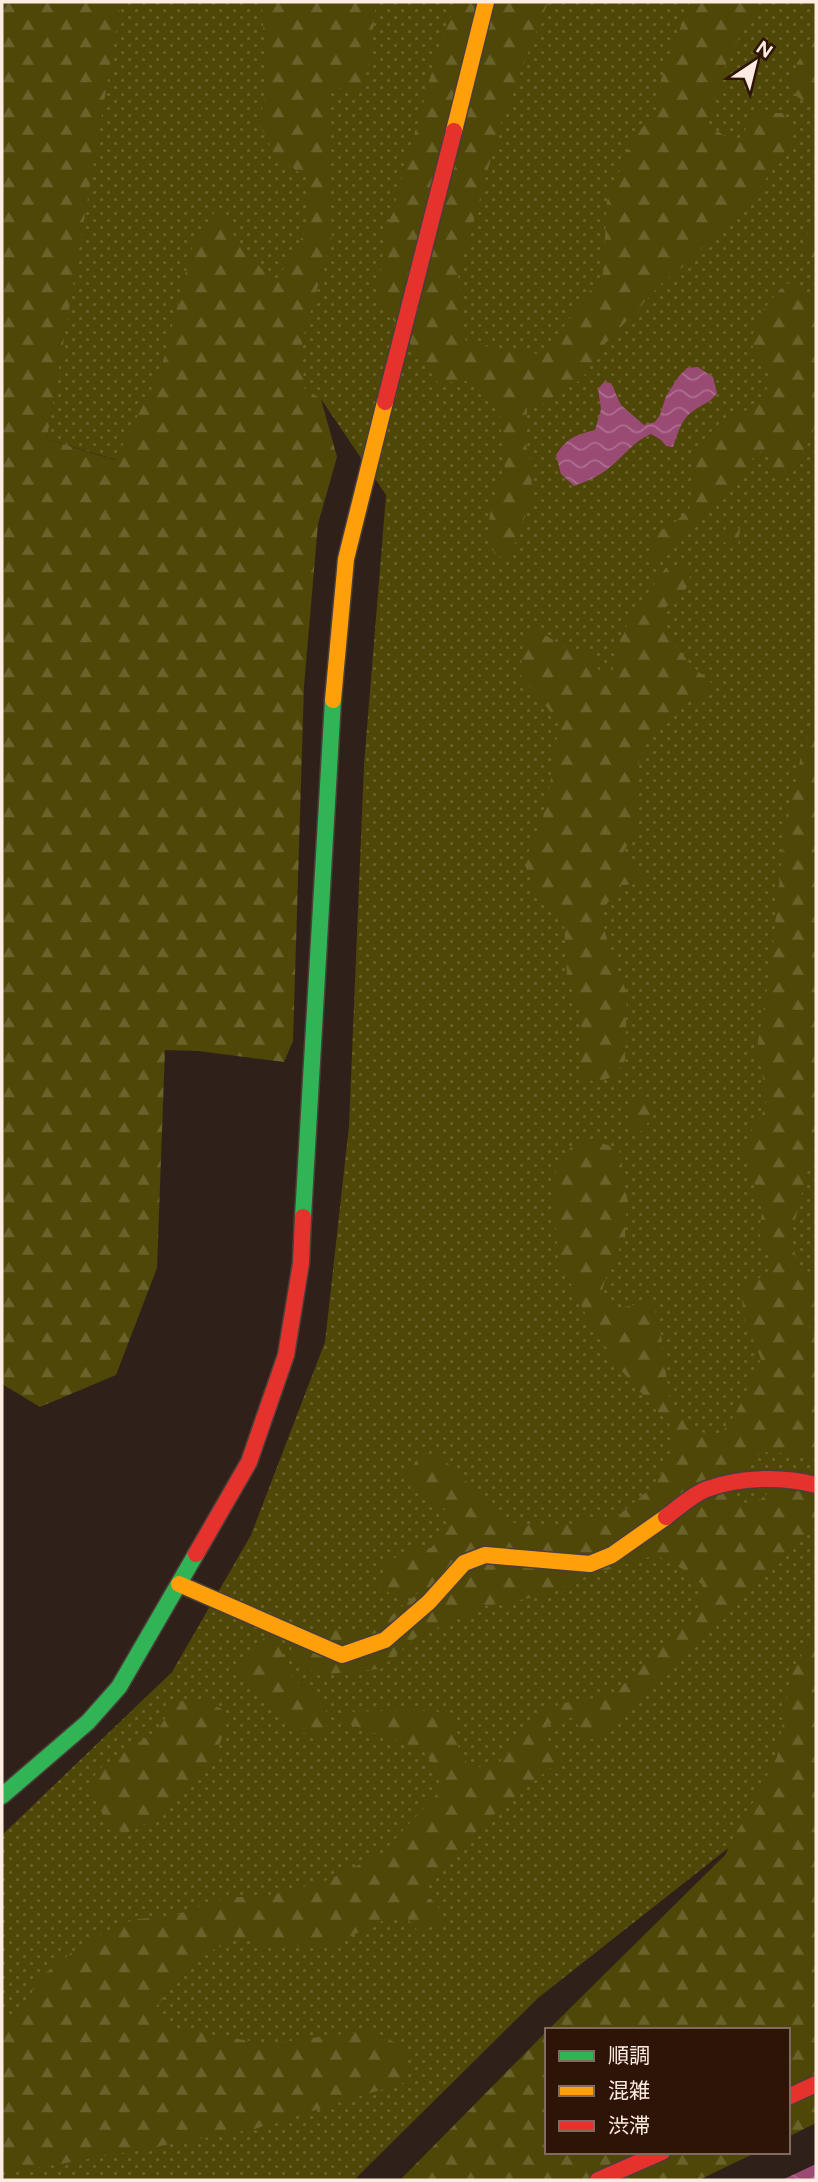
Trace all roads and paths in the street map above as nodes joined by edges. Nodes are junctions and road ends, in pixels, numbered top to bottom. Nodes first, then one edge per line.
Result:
1 (486, 2) edge
2 (816, 1486) edge
3 (179, 1584) junction
4 (2, 1796) edge
5 (816, 2084) edge
6 (790, 2096) edge
7 (657, 2154) edge
8 (598, 2180) edge

1 - 3 main road
2 - 3 main road
3 - 4 main road
5 - 6 main road
7 - 8 main road

